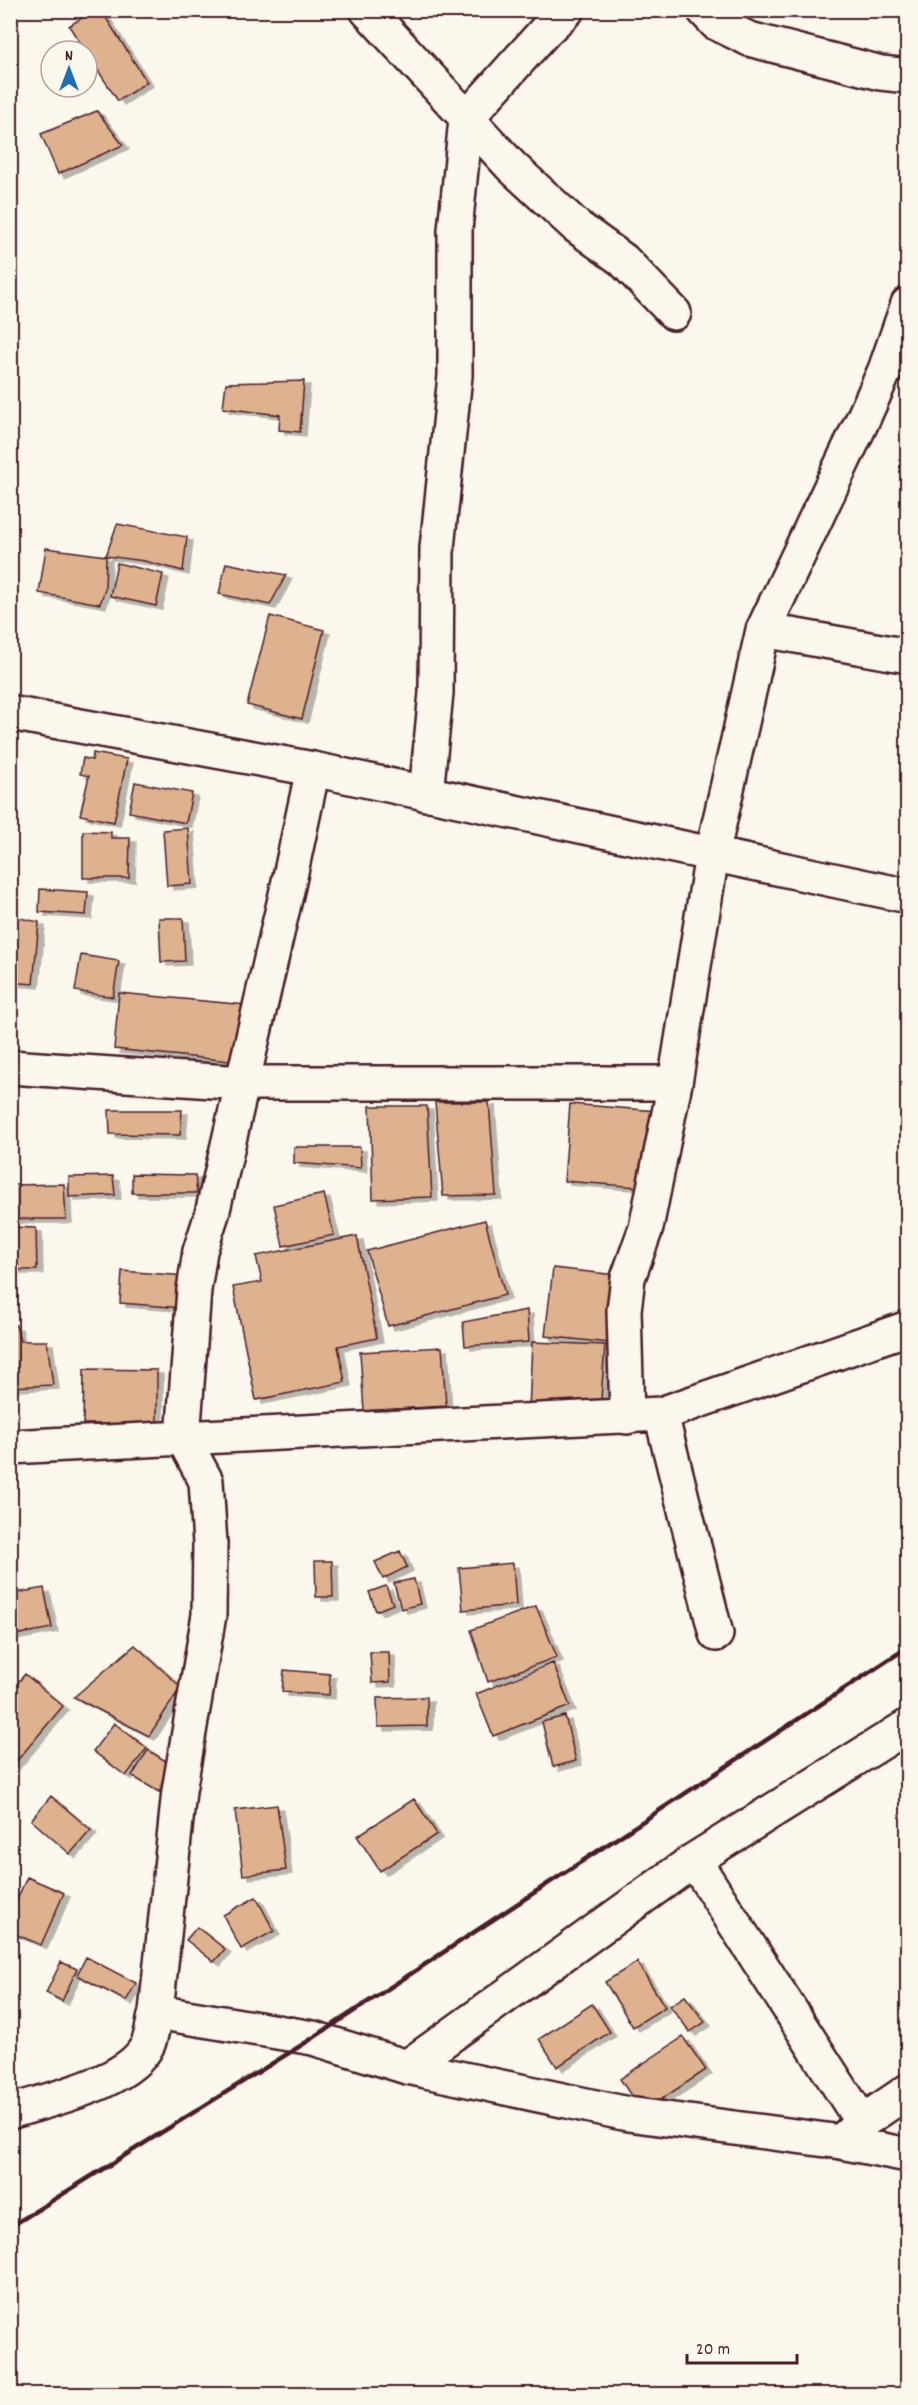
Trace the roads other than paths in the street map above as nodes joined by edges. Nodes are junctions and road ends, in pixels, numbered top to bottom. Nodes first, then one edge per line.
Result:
1 (367, 10) edge
2 (567, 10) edge
3 (704, 10) edge
4 (908, 76) edge
5 (466, 119) junction
6 (908, 304) edge
7 (674, 314) dead end
8 (763, 630) junction
9 (908, 656) edge
10 (10, 713) edge
11 (313, 769) junction
12 (426, 794) junction
13 (712, 855) junction
14 (908, 896) edge
15 (10, 1067) edge
16 (242, 1083) junction
17 (675, 1083) junction
18 (908, 1328) edge
19 (661, 1414) junction
20 (627, 1417) junction
21 (183, 1438) junction
22 (10, 1447) edge
23 (716, 1634) dead end
24 (908, 1726) edge
25 (694, 1860) junction
26 (156, 2012) junction
27 (407, 2067) junction
28 (908, 2091) edge
29 (10, 2112) edge
30 (851, 2132) junction
31 (908, 2156) edge

1 - 5 street
2 - 5 street
3 - 4 street
5 - 7 street
5 - 12 street
6 - 8 street
8 - 9 street
8 - 13 street
10 - 11 street
11 - 12 street
11 - 16 street
12 - 13 street
13 - 14 street
13 - 17 street
15 - 16 street
16 - 17 street
16 - 21 street
17 - 20 street
18 - 19 street
19 - 20 street
19 - 23 street
20 - 21 street
21 - 22 street
21 - 26 street
24 - 25 street
25 - 27 street
25 - 30 street
26 - 27 street
26 - 29 street
27 - 30 street
28 - 30 street
30 - 31 street

